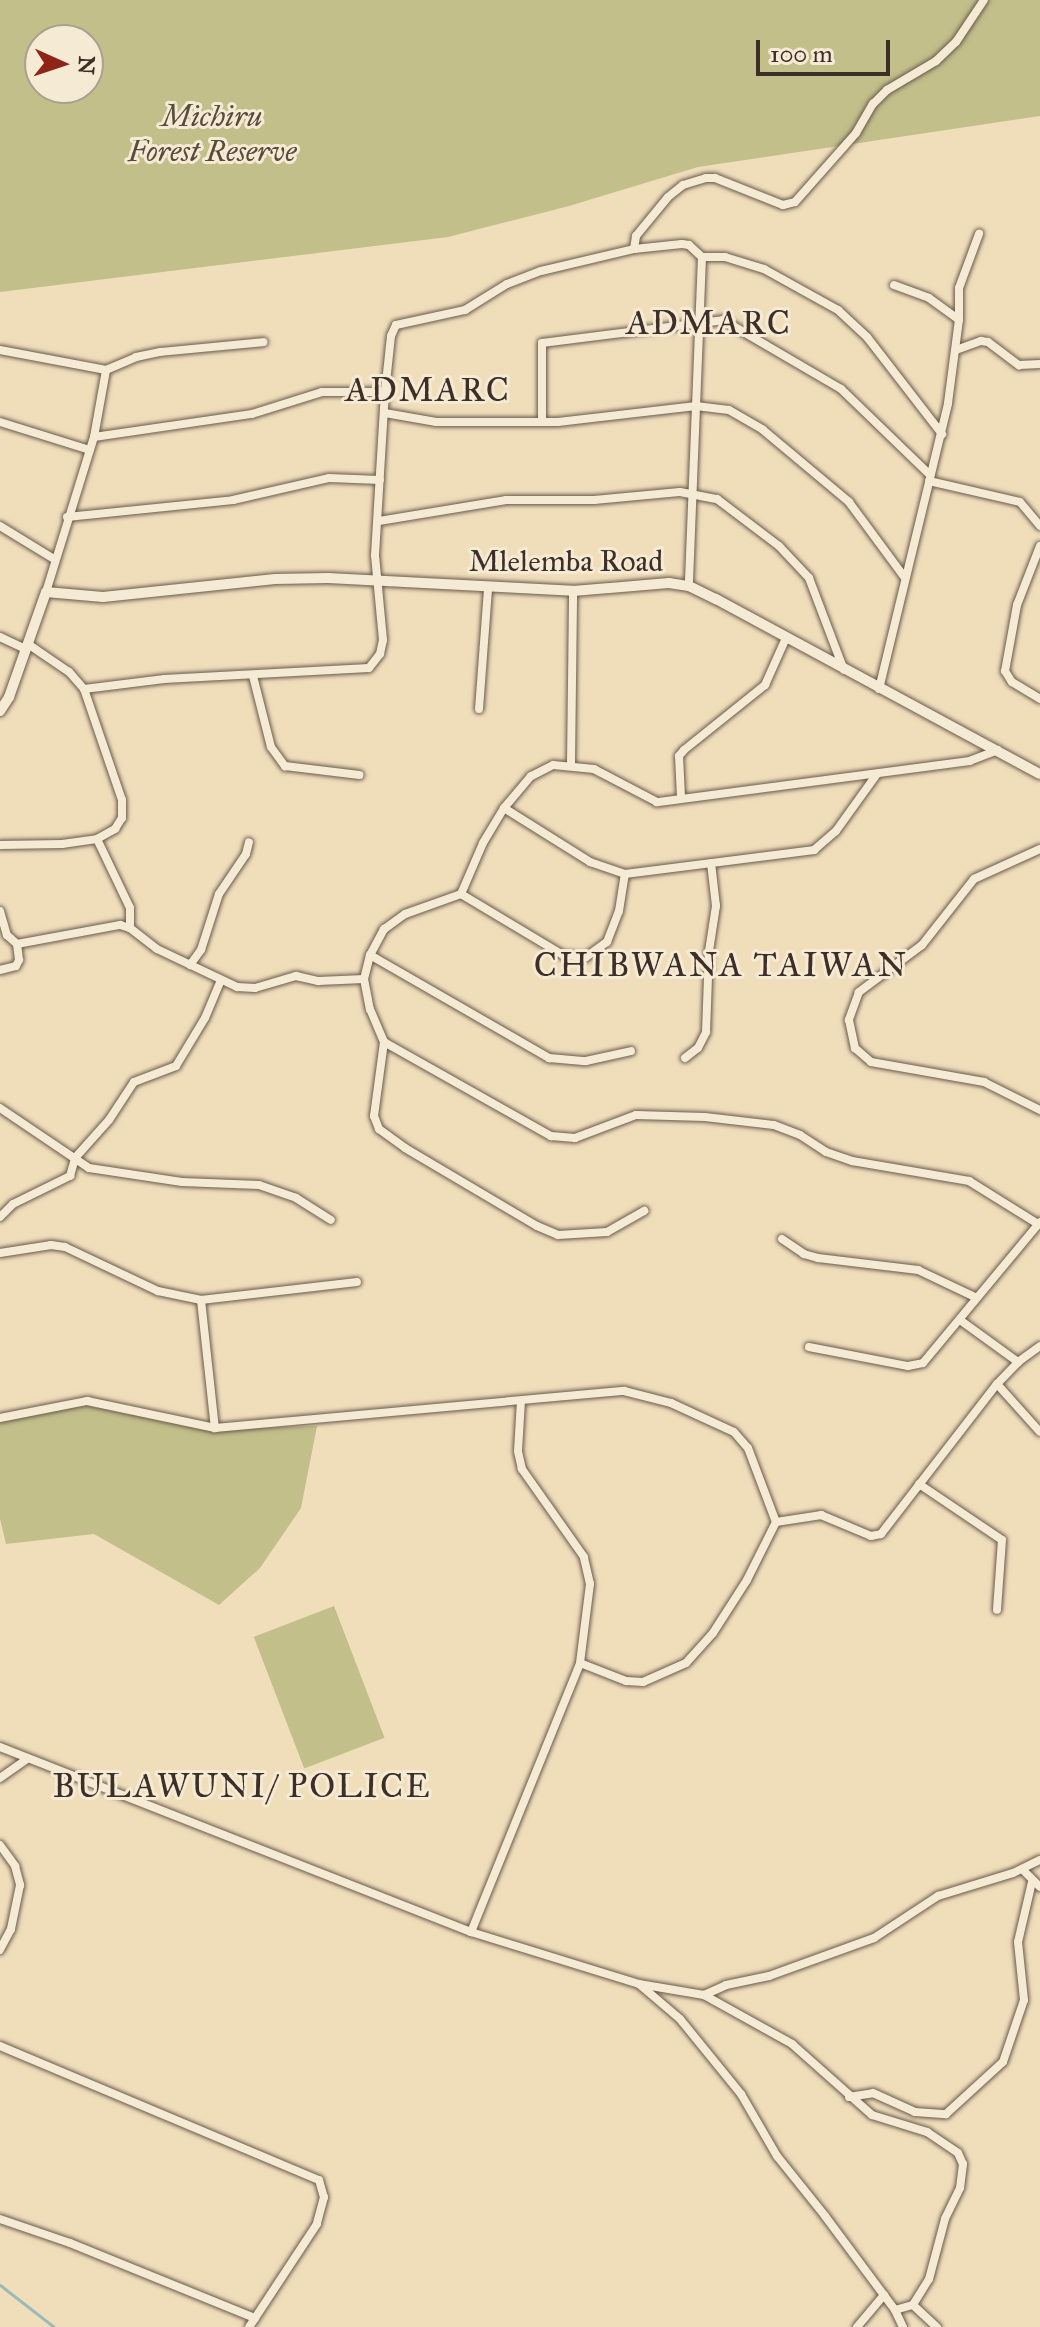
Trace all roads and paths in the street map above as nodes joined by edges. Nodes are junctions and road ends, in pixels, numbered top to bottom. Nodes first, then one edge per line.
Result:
1 (984, 0) edge
2 (979, 234) dead end
3 (634, 249) junction
4 (702, 257) junction
5 (894, 285) dead end
6 (959, 320) junction
7 (697, 325) junction
8 (264, 342) dead end
9 (0, 350) edge
10 (956, 350) junction
11 (1040, 364) edge
12 (106, 370) junction
13 (385, 392) junction
14 (696, 406) junction
15 (385, 413) junction
16 (0, 422) edge
17 (542, 422) junction
18 (942, 434) junction
19 (94, 437) junction
20 (90, 450) junction
21 (930, 478) junction
22 (380, 480) junction
23 (694, 493) junction
24 (67, 517) junction
25 (379, 521) junction
26 (0, 526) edge
27 (1040, 526) edge
28 (1040, 546) edge
29 (54, 559) junction
30 (374, 578) junction
31 (905, 578) junction
32 (689, 586) junction
33 (488, 588) junction
34 (573, 591) junction
35 (46, 592) junction
36 (0, 637) edge
37 (786, 638) junction
38 (27, 646) junction
39 (845, 671) junction
40 (253, 676) junction
41 (84, 689) junction
42 (879, 689) junction
43 (1040, 699) edge
44 (479, 709) dead end
45 (0, 711) edge
46 (999, 750) junction
47 (571, 764) junction
48 (877, 774) junction
49 (1040, 774) edge
50 (359, 775) dead end
51 (681, 797) junction
52 (504, 808) junction
53 (97, 839) junction
54 (249, 842) dead end
55 (0, 846) edge
56 (1040, 849) edge
57 (711, 863) junction
58 (625, 874) junction
59 (461, 894) junction
60 (0, 911) edge
61 (130, 928) junction
62 (17, 944) junction
63 (370, 955) junction
64 (190, 965) junction
65 (0, 970) edge
66 (364, 979) junction
67 (221, 980) junction
68 (384, 1042) junction
69 (631, 1051) dead end
70 (685, 1058) dead end
71 (0, 1108) edge
72 (1040, 1110) edge
73 (75, 1158) junction
74 (644, 1211) dead end
75 (0, 1217) edge
76 (331, 1220) dead end
77 (1039, 1223) edge
78 (782, 1239) dead end
79 (0, 1253) edge
80 (357, 1282) dead end
81 (977, 1298) junction
82 (201, 1300) junction
83 (960, 1320) junction
84 (1040, 1346) edge
85 (809, 1347) dead end
86 (1018, 1362) junction
87 (997, 1384) junction
88 (521, 1401) junction
89 (0, 1418) edge
90 (215, 1428) junction
91 (1040, 1432) edge
92 (919, 1484) junction
93 (776, 1522) junction
94 (997, 1610) dead end
95 (580, 1663) junction
96 (0, 1747) edge
97 (27, 1759) junction
98 (0, 1778) edge
99 (0, 1845) edge
100 (1040, 1860) edge
101 (1022, 1869) junction
102 (1036, 1884) edge
103 (471, 1932) junction
104 (0, 1950) edge
105 (639, 1984) junction
106 (704, 1995) junction
107 (0, 2046) edge
108 (849, 2097) junction
109 (0, 2219) edge
110 (884, 2295) junction
111 (913, 2305) junction
112 (895, 2310) junction
113 (255, 2318) junction
114 (249, 2327) edge
115 (857, 2327) edge
116 (903, 2327) edge
117 (937, 2327) edge

1 - 3 street
2 - 6 street
3 - 4 street
3 - 13 street
4 - 7 street
4 - 18 street
5 - 6 street
6 - 10 street
7 - 14 street
7 - 17 street
7 - 21 street
8 - 12 street
9 - 12 street
10 - 11 street
10 - 18 street
12 - 19 street
13 - 15 street
13 - 19 street
14 - 17 street
14 - 23 street
14 - 31 street
15 - 17 street
15 - 22 street
16 - 20 street
18 - 21 street
19 - 20 street
20 - 24 street
21 - 27 street
21 - 31 street
22 - 24 street
22 - 25 street
23 - 25 street
23 - 32 street
23 - 39 street
24 - 29 street
25 - 30 street
26 - 29 street
28 - 43 street
29 - 35 street
30 - 33 street, Mlelemba Road
30 - 35 street, Mlelemba Road
30 - 40 street
31 - 42 street
32 - 34 street, Mlelemba Road
32 - 37 street, Mlelemba Road
33 - 34 street, Mlelemba Road
33 - 44 street
34 - 47 street
35 - 38 street
36 - 38 street
37 - 39 street, Mlelemba Road
37 - 51 street
38 - 41 street
38 - 45 street
39 - 42 street, Mlelemba Road
40 - 41 street
40 - 50 street
41 - 53 street
42 - 46 street, Mlelemba Road
46 - 48 street
46 - 49 street, Mlelemba Road
47 - 51 street
47 - 52 street
48 - 51 street
48 - 57 street
52 - 58 street
52 - 59 street
53 - 55 street
53 - 61 street
54 - 64 street
56 - 72 street
57 - 58 street
57 - 70 street
58 - 59 street
59 - 63 street
60 - 62 street
61 - 62 street
61 - 64 street
62 - 65 street
63 - 66 street
63 - 69 street
64 - 67 street
66 - 67 street
66 - 68 street
67 - 73 street
68 - 74 street
68 - 77 street
71 - 73 street
73 - 75 street
73 - 76 street
77 - 81 street
78 - 81 street
79 - 82 street
80 - 82 street
81 - 83 street
82 - 90 street
83 - 85 street
83 - 86 street
84 - 86 street
86 - 87 street
87 - 91 street
87 - 92 street
88 - 90 street
88 - 93 street
88 - 95 street
89 - 90 street
92 - 93 street
92 - 94 street
93 - 95 street
95 - 103 street
96 - 97 street
97 - 98 street
97 - 103 street
99 - 104 street
100 - 101 street
101 - 102 street
101 - 106 street
102 - 108 street
103 - 105 street
105 - 106 street
105 - 110 street
106 - 108 street
107 - 113 street
108 - 111 street
109 - 113 street
110 - 112 street
110 - 115 street
111 - 112 street
111 - 117 street
112 - 116 street
113 - 114 street

